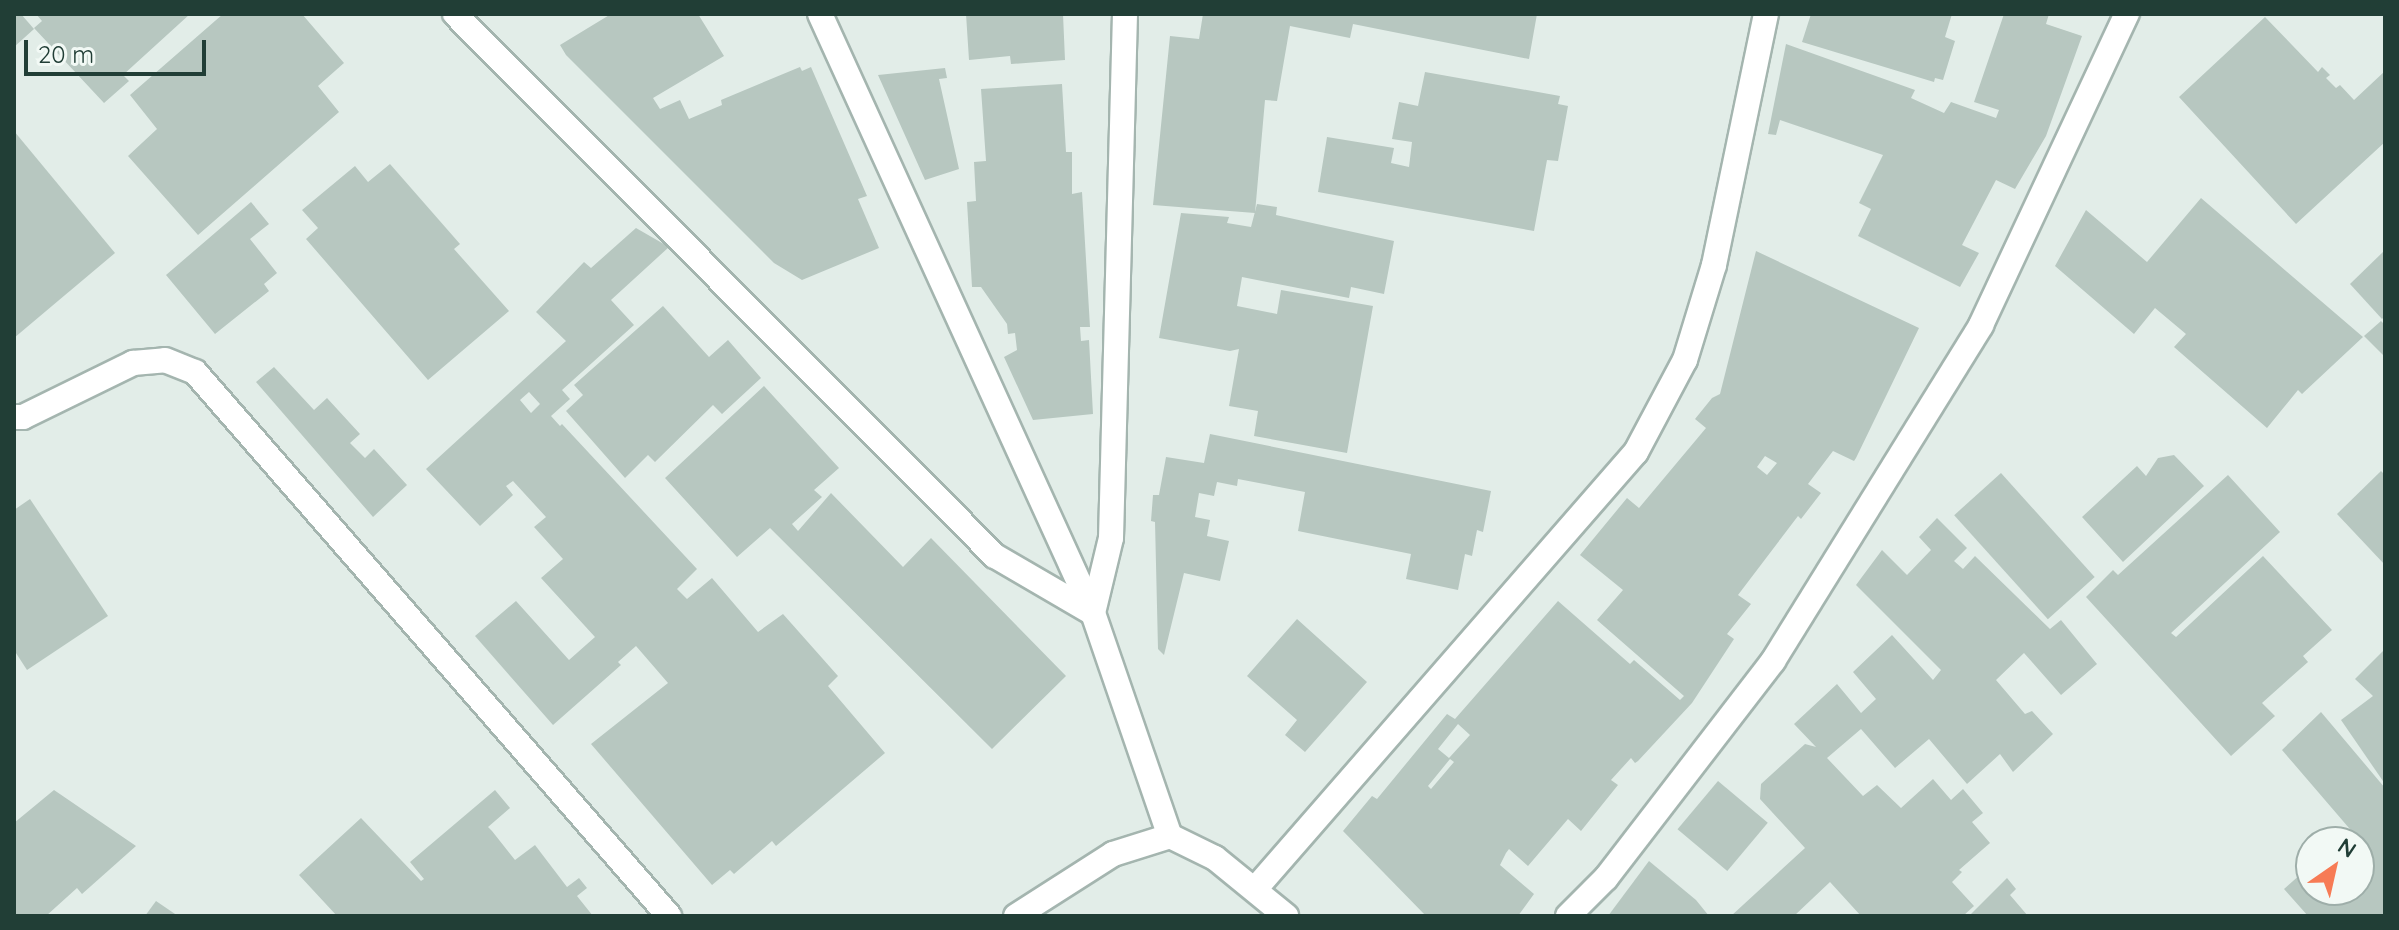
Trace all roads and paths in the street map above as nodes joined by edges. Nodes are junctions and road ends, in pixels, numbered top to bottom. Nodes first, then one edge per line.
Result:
1 (455, 14) edge
2 (820, 14) edge
3 (1125, 14) edge
4 (1766, 14) edge
5 (2127, 14) edge
6 (14, 417) edge
7 (1093, 613) junction
8 (1170, 836) junction
9 (1256, 888) junction
10 (669, 916) edge
11 (1016, 916) edge
12 (1286, 916) edge
13 (1568, 916) edge

1 - 7 street
2 - 7 street
3 - 7 street
4 - 9 street
5 - 13 street
6 - 10 street
7 - 8 street
8 - 9 street
8 - 11 street
9 - 12 street

